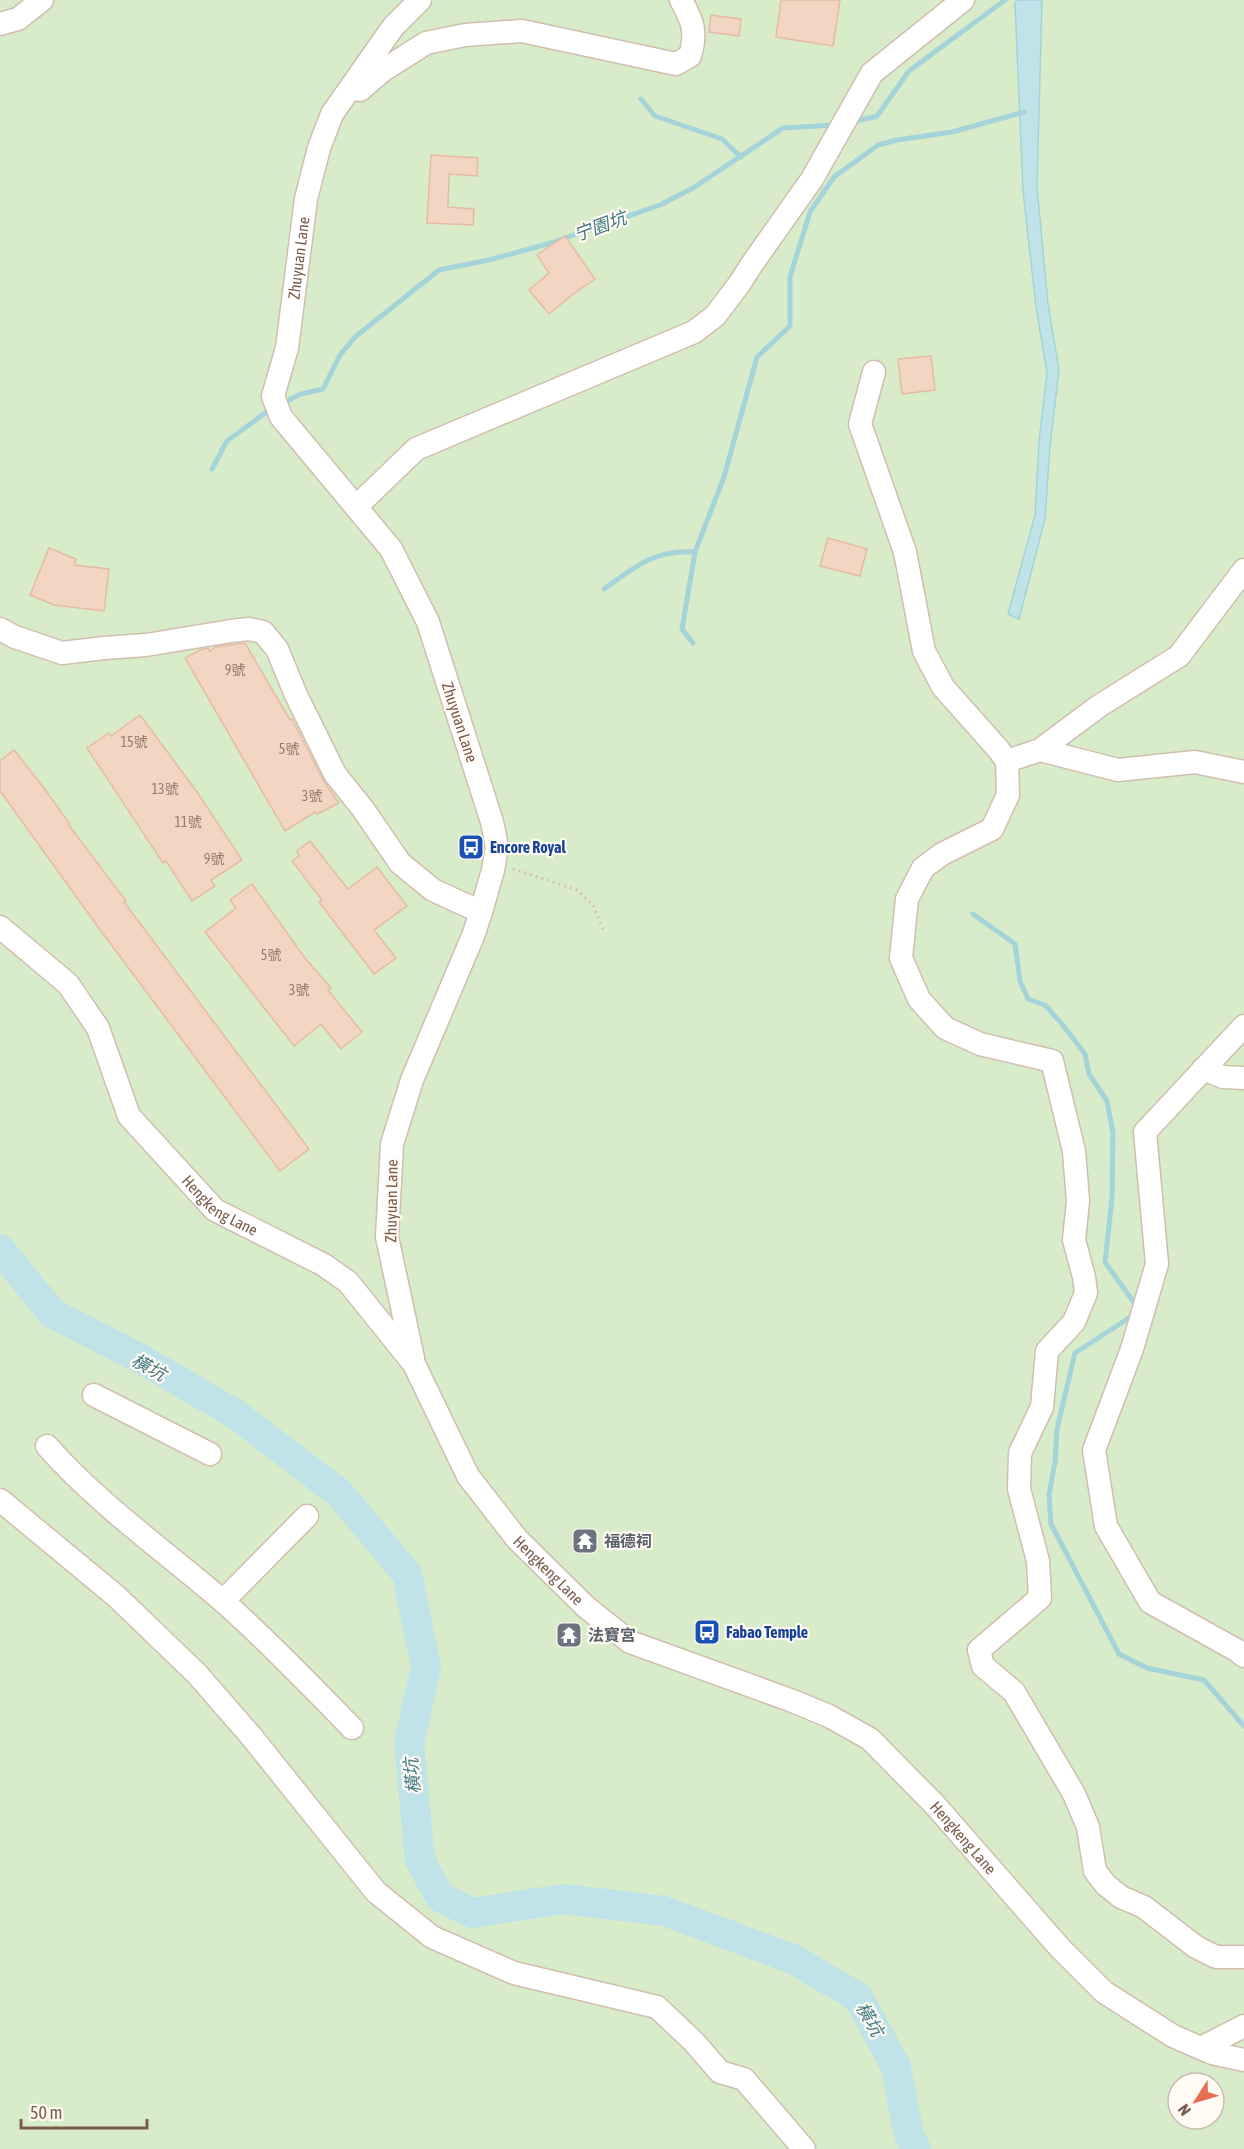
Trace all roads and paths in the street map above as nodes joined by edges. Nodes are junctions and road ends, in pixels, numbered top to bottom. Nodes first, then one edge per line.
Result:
1 (42, 0) edge
2 (420, 0) edge
3 (681, 0) edge
4 (963, 0) edge
5 (0, 24) edge
6 (332, 114) junction
7 (874, 372) dead end
8 (356, 507) junction
9 (1244, 570) edge
10 (0, 629) edge
11 (1040, 750) junction
12 (1007, 761) junction
13 (1244, 772) edge
14 (494, 864) junction
15 (481, 912) junction
16 (0, 927) edge
17 (603, 929) dead end
18 (1244, 1026) edge
19 (1203, 1070) junction
20 (1244, 1078) edge
21 (414, 1364) junction
22 (94, 1395) dead end
23 (47, 1446) dead end
24 (210, 1454) dead end
25 (0, 1500) edge
26 (307, 1516) dead end
27 (223, 1602) junction
28 (1244, 1656) edge
29 (352, 1728) dead end
30 (1244, 1957) edge
31 (1244, 2026) edge
32 (1201, 2048) junction
33 (1244, 2060) edge
34 (804, 2149) edge

1 - 5 street
2 - 6 street, Zhuyuan Lane
3 - 6 street, Zhuyuan Lane
4 - 8 street
6 - 8 street, Zhuyuan Lane
7 - 12 street
8 - 14 street, Zhuyuan Lane
9 - 11 street
10 - 15 street
11 - 12 street
11 - 13 street
12 - 30 street
14 - 15 street, Zhuyuan Lane
14 - 17 path
15 - 21 street, Zhuyuan Lane
16 - 21 street, Hengkeng Lane
18 - 19 street
19 - 20 street
19 - 28 street
21 - 32 street, Hengkeng Lane
22 - 24 street
23 - 27 street
25 - 34 street
26 - 27 street
27 - 29 street
31 - 32 street
32 - 33 street, Hengkeng Lane

